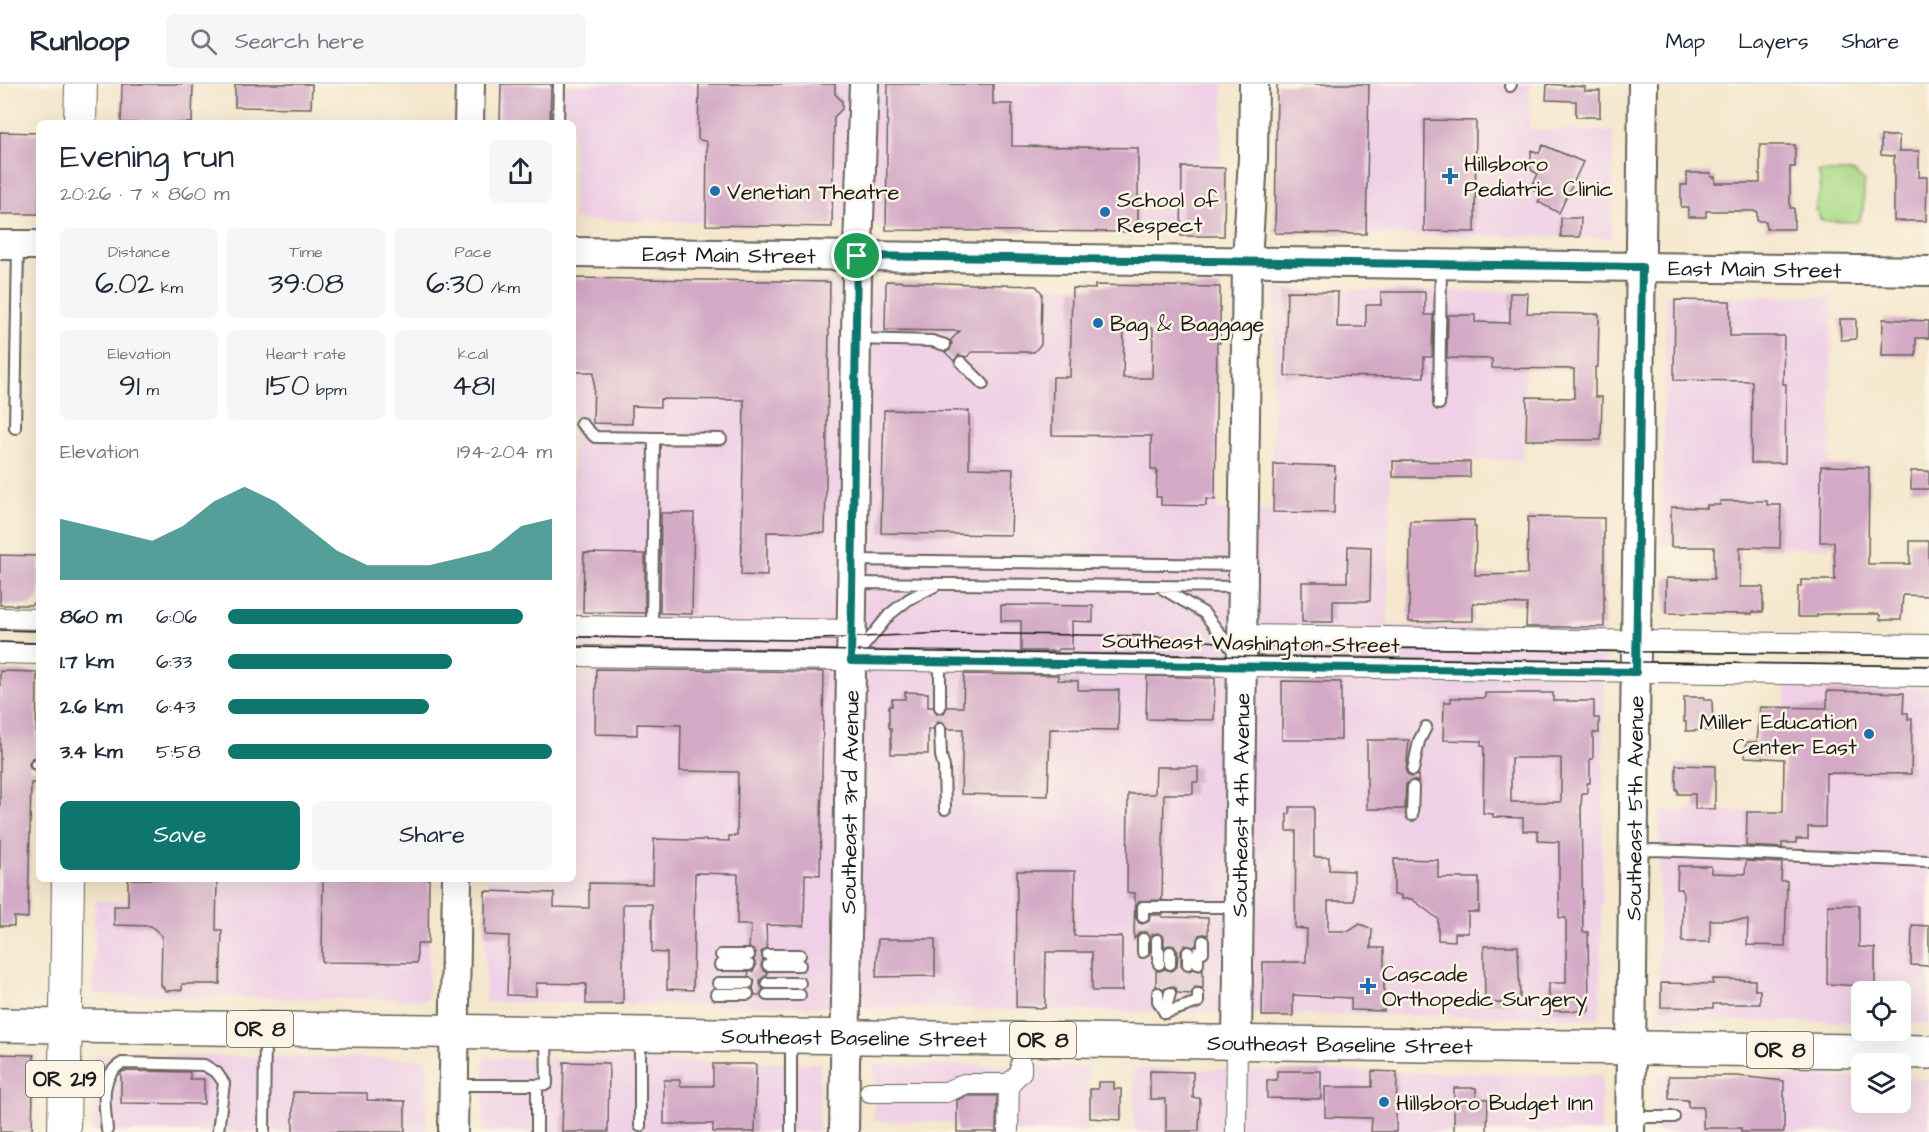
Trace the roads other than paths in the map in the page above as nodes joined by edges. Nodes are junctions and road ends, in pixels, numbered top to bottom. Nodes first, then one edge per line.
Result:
1 (81, 84) edge
2 (470, 84) edge
3 (559, 84) edge
4 (864, 84) edge
5 (1254, 84) edge
6 (1643, 84) edge
7 (80, 120) edge
8 (469, 120) edge
9 (558, 120) edge
10 (19, 245) edge
11 (576, 252) edge
12 (857, 256) junction
13 (1247, 262) junction
14 (1442, 265) junction
15 (1642, 267) junction
16 (1929, 271) edge
17 (856, 339) junction
18 (945, 345) dead end
19 (962, 362) dead end
20 (983, 384) dead end
21 (1439, 404) dead end
22 (581, 423) dead end
23 (15, 428) dead end
24 (654, 438) junction
25 (721, 439) dead end
26 (853, 572) junction
27 (1243, 576) junction
28 (938, 585) junction
29 (1160, 587) junction
30 (0, 618) edge
31 (36, 619) edge
32 (576, 626) edge
33 (652, 627) junction
34 (852, 630) junction
35 (1242, 635) junction
36 (1637, 640) junction
37 (1929, 645) edge
38 (0, 653) edge
39 (36, 654) edge
40 (576, 656) edge
41 (851, 661) junction
42 (940, 662) junction
43 (1242, 666) junction
44 (1636, 672) junction
45 (1929, 676) edge
46 (940, 707) dead end
47 (1426, 727) dead end
48 (940, 729) dead end
49 (1413, 770) dead end
50 (1413, 787) dead end
51 (945, 809) dead end
52 (1412, 814) dead end
53 (1633, 851) junction
54 (1929, 861) edge
55 (68, 882) edge
56 (457, 882) edge
57 (1239, 908) junction
58 (1143, 917) dead end
59 (1143, 939) dead end
60 (1157, 940) dead end
61 (1190, 941) dead end
62 (1143, 952) dead end
63 (721, 960) dead end
64 (749, 960) dead end
65 (768, 960) dead end
66 (800, 960) dead end
67 (1164, 964) dead end
68 (1193, 964) dead end
69 (800, 983) dead end
70 (717, 988) dead end
71 (748, 989) dead end
72 (1164, 993) dead end
73 (1193, 994) dead end
74 (800, 995) dead end
75 (0, 1025) edge
76 (65, 1026) junction
77 (265, 1029) junction
78 (455, 1032) junction
79 (546, 1034) junction
80 (640, 1035) junction
81 (791, 1036) junction
82 (846, 1037) junction
83 (1237, 1043) junction
84 (1631, 1048) junction
85 (1929, 1052) edge
86 (1021, 1064) dead end
87 (1009, 1084) junction
88 (454, 1085) junction
89 (537, 1085) junction
90 (870, 1092) dead end
91 (1674, 1117) dead end
92 (1630, 1125) edge
93 (640, 1126) dead end
94 (107, 1130) dead end
95 (218, 1131) edge
96 (64, 1132) edge
97 (264, 1132) edge
98 (453, 1132) edge
99 (537, 1132) edge
100 (791, 1132) edge
101 (844, 1132) edge
102 (1008, 1132) edge
103 (1236, 1132) edge

1 - 7 main road
2 - 8 street
3 - 9 lane
4 - 12 street, Southeast 3rd Avenue
5 - 13 street, Southeast 4th Avenue
6 - 15 street, Southeast 5th Avenue
10 - 23 lane
11 - 12 street, East Main Street
12 - 13 street, East Main Street
12 - 17 street, Southeast 3rd Avenue
13 - 14 street, East Main Street
13 - 27 street, Southeast 4th Avenue
14 - 15 street, East Main Street
14 - 21 lane
15 - 16 street, East Main Street
15 - 36 street, Southeast 5th Avenue
17 - 18 lane
17 - 26 street, Southeast 3rd Avenue
19 - 20 lane
22 - 24 lane
24 - 25 lane
24 - 33 lane
26 - 27 lane
26 - 28 lane
26 - 34 street, Southeast 3rd Avenue
27 - 29 lane
27 - 35 street, Southeast 4th Avenue
28 - 29 lane
28 - 41 lane
29 - 43 lane
30 - 31 street
32 - 33 street
33 - 34 street
34 - 41 street, Southeast 3rd Avenue
35 - 36 street, Southeast Washington Street
35 - 43 street, Southeast 4th Avenue
36 - 37 street, Southeast Washington Street
36 - 44 street, Southeast 5th Avenue
38 - 39 street
40 - 41 street, Southeast Washington Street
41 - 42 street, Southeast Washington Street
41 - 82 street, Southeast 3rd Avenue
42 - 43 street, Southeast Washington Street
42 - 46 lane
43 - 44 street, Southeast Washington Street
43 - 57 street, Southeast 4th Avenue
44 - 45 street, Southeast Washington Street
44 - 53 street, Southeast 5th Avenue
47 - 49 lane
48 - 51 lane
50 - 52 lane
53 - 54 lane
53 - 84 street, Southeast 5th Avenue
55 - 76 main road
56 - 78 street
57 - 58 lane
57 - 83 street, Southeast 4th Avenue
59 - 62 lane
60 - 67 lane
61 - 68 lane
63 - 64 lane
65 - 66 lane
69 - 74 lane
70 - 71 lane
72 - 73 lane
75 - 76 highway, OR 8
76 - 77 highway, Southeast Baseline Street / OR 8
76 - 96 main road, OR 219
77 - 78 highway, Southeast Baseline Street / OR 8
77 - 97 lane
78 - 79 highway, Southeast Baseline Street / OR 8
78 - 88 street
79 - 80 highway, Southeast Baseline Street / OR 8
79 - 89 lane
80 - 81 highway, Southeast Baseline Street / OR 8
80 - 93 lane
81 - 82 highway, Southeast Baseline Street / OR 8
81 - 100 lane
82 - 83 highway, Southeast Baseline Street / OR 8
82 - 101 street, Southeast 3rd Avenue
83 - 84 highway, Southeast Baseline Street / OR 8
83 - 103 street, Southeast 4th Avenue
84 - 85 highway, Southeast Baseline Street / OR 8
84 - 92 street, Southeast 5th Avenue
86 - 87 street
87 - 90 street
87 - 102 street
88 - 89 lane
88 - 98 street
89 - 99 lane
91 - 92 lane
94 - 95 lane

